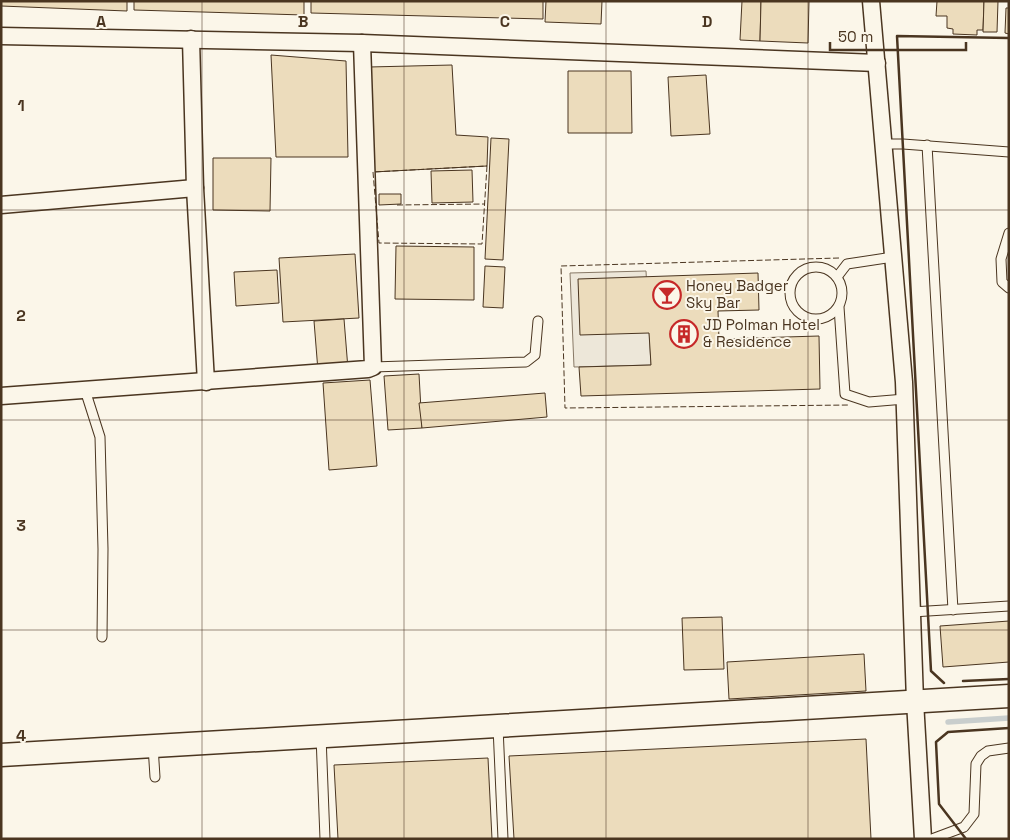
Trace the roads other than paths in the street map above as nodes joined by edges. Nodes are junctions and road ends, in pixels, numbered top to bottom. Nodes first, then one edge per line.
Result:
1 (871, 1) edge
2 (1, 36) edge
3 (191, 39) junction
4 (362, 43) junction
5 (877, 63) junction
6 (884, 144) junction
7 (927, 145) junction
8 (1009, 152) edge
9 (195, 188) junction
10 (1, 205) edge
11 (1009, 233) edge
12 (893, 257) junction
13 (837, 277) junction
14 (1009, 288) edge
15 (838, 308) junction
16 (538, 321) dead end
17 (374, 367) junction
18 (206, 382) junction
19 (85, 390) junction
20 (1, 396) edge
21 (905, 399) junction
22 (1009, 606) edge
23 (953, 610) junction
24 (912, 612) junction
25 (102, 637) dead end
26 (1009, 696) edge
27 (915, 701) junction
28 (498, 727) junction
29 (321, 736) junction
30 (152, 746) junction
31 (1009, 748) edge
32 (1, 755) edge
33 (155, 778) dead end
34 (325, 839) edge
35 (503, 839) edge
36 (923, 839) edge
37 (932, 839) edge

1 - 5 street
2 - 3 street
3 - 4 street
3 - 9 street
4 - 5 street
4 - 17 street
5 - 6 street
6 - 7 lane
6 - 12 street
7 - 8 lane
7 - 23 lane
9 - 10 street
9 - 18 street
11 - 14 lane
12 - 13 lane
12 - 21 street
13 - 15 lane
13 - 15 lane
15 - 21 lane
16 - 17 lane
17 - 18 street
18 - 19 street
19 - 20 street
19 - 25 lane
21 - 24 street
22 - 23 lane
23 - 24 lane
24 - 27 street
26 - 27 street
27 - 28 street
27 - 36 street
28 - 29 street
28 - 35 lane
29 - 30 street
29 - 34 lane
30 - 32 street
30 - 33 lane
31 - 37 lane

